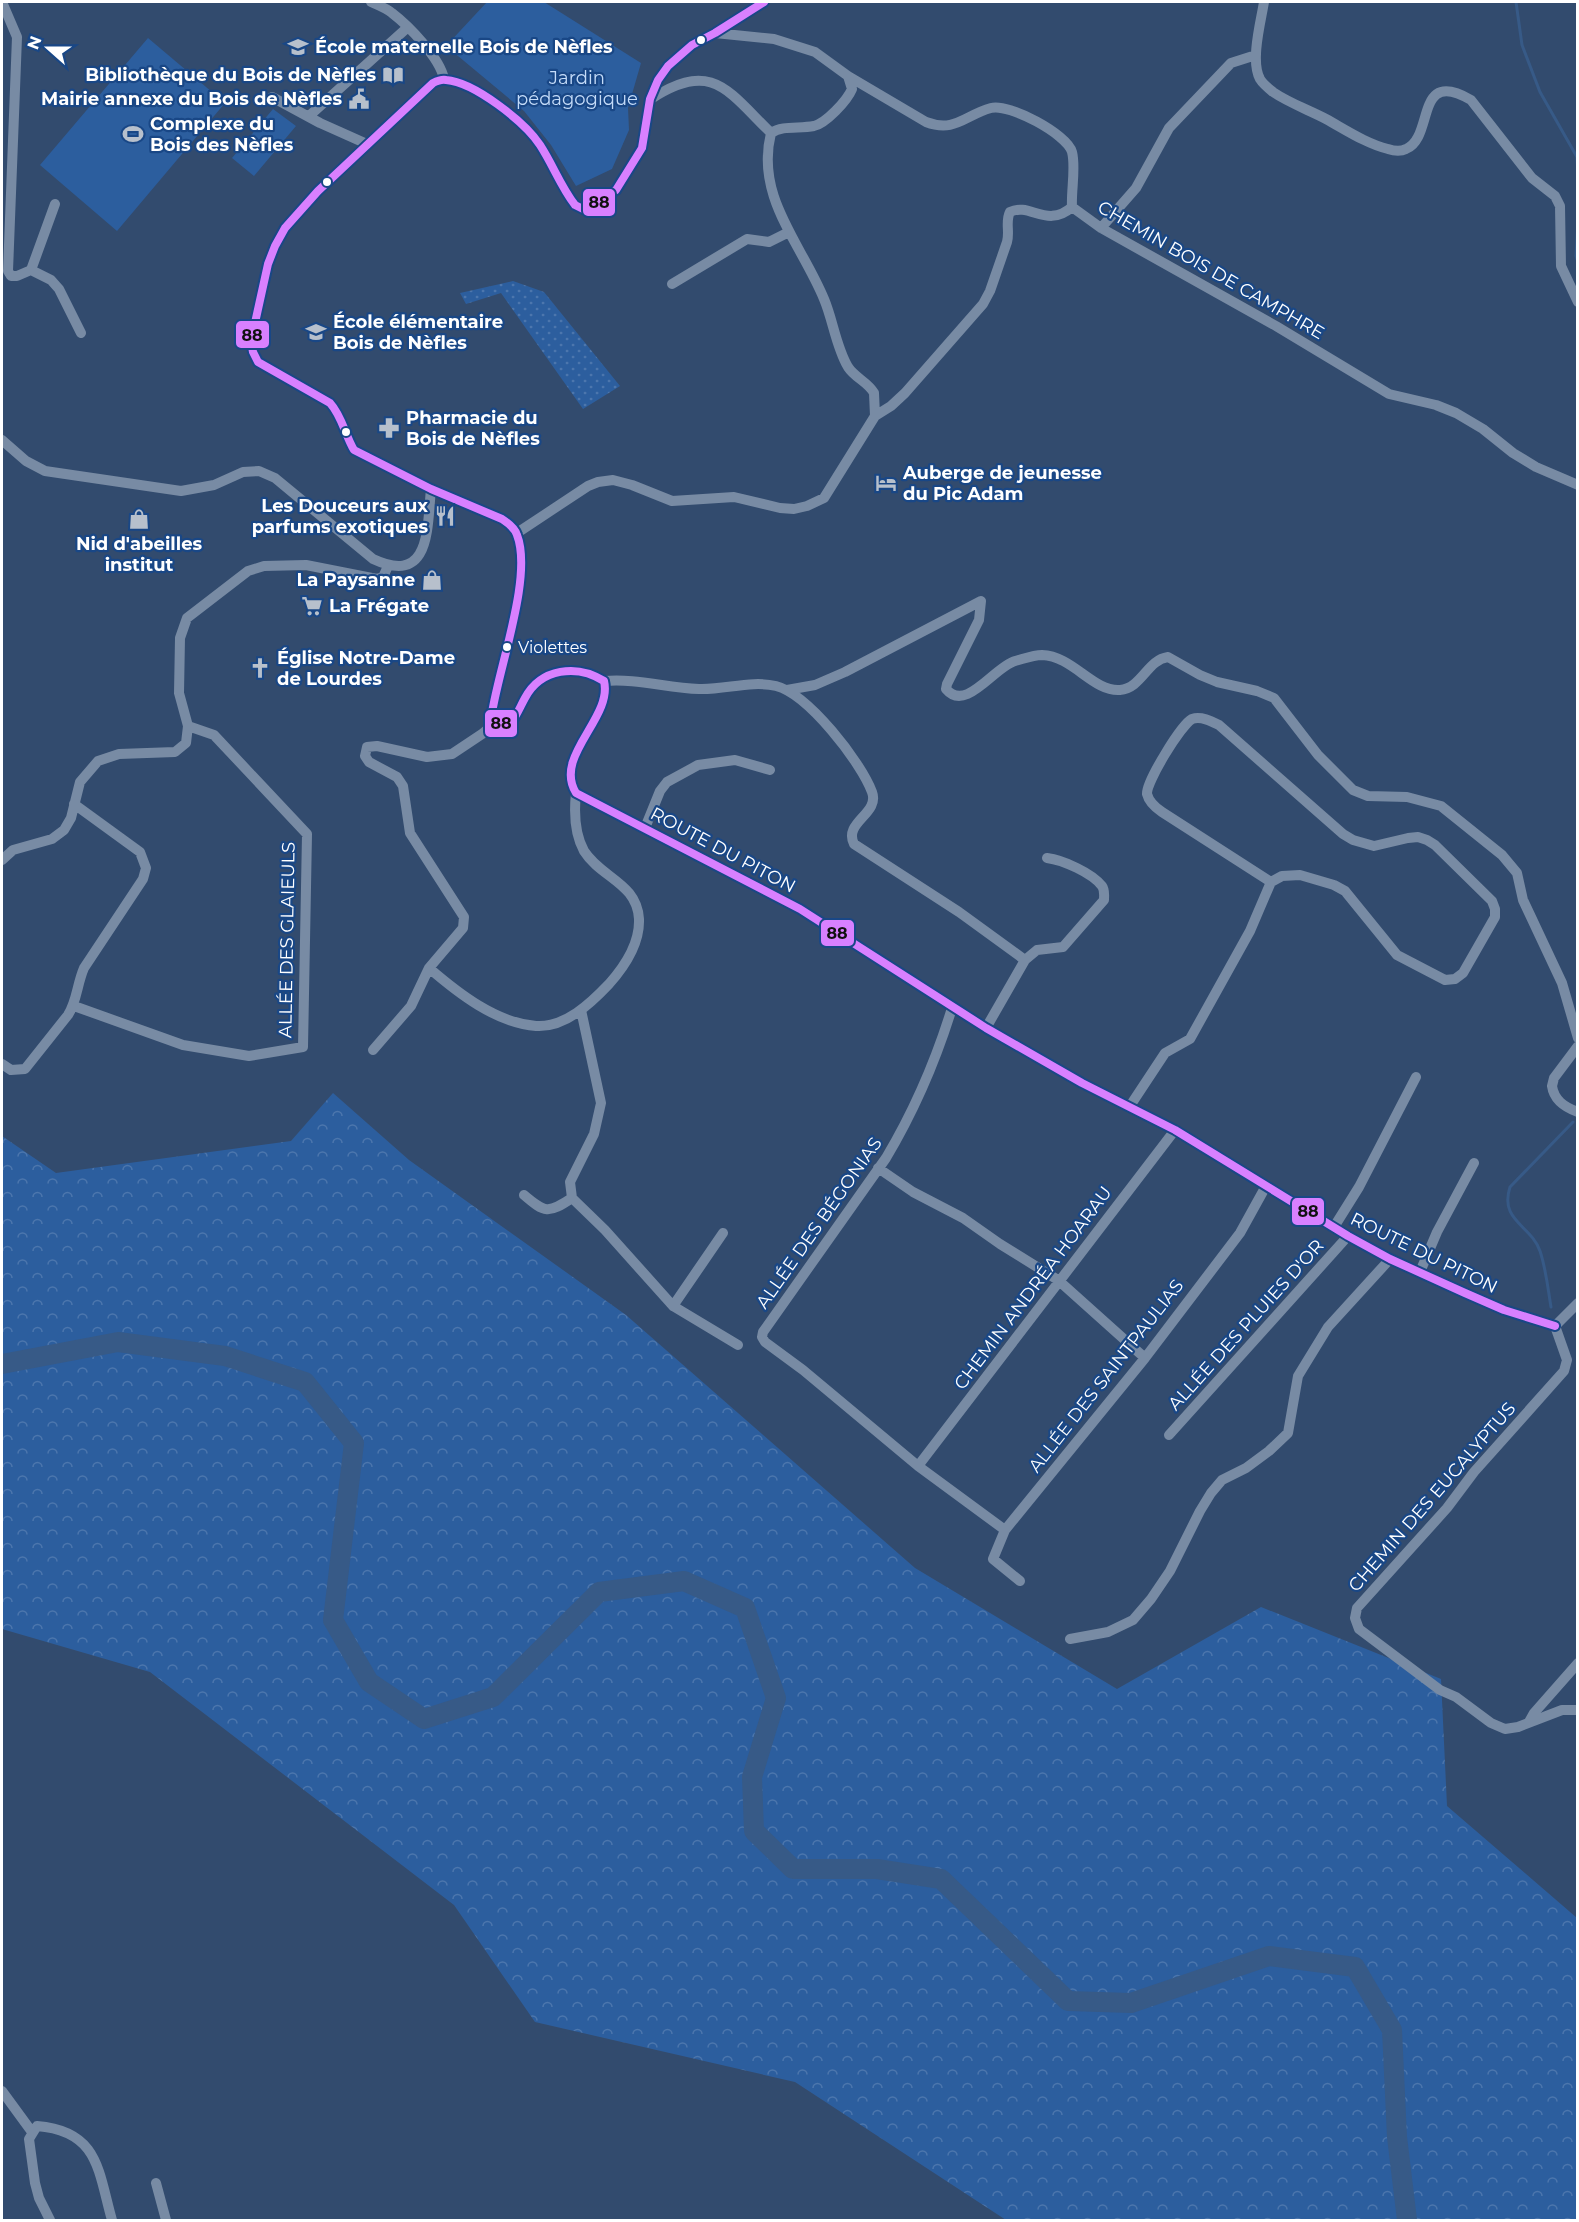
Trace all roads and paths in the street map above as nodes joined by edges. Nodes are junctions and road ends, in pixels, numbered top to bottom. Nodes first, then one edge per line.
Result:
1 (2, 2) edge
2 (371, 2) edge
3 (1264, 2) edge
4 (759, 3) edge
5 (408, 27) junction
6 (715, 33) junction
7 (1256, 55) junction
8 (848, 76) junction
9 (444, 79) junction
10 (272, 97) dead end
11 (651, 99) junction
12 (309, 117) junction
13 (771, 133) junction
14 (367, 144) junction
15 (55, 204) dead end
16 (1072, 207) junction
17 (1101, 228) junction
18 (789, 232) junction
19 (30, 270) junction
20 (672, 284) dead end
21 (1578, 302) edge
22 (81, 333) dead end
23 (875, 416) junction
24 (2, 440) edge
25 (1578, 485) edge
26 (431, 489) junction
27 (517, 533) junction
28 (388, 566) junction
29 (604, 681) junction
30 (788, 690) junction
31 (496, 722) junction
32 (188, 726) junction
33 (770, 770) dead end
34 (576, 793) junction
35 (74, 804) junction
36 (645, 828) junction
37 (1047, 858) dead end
38 (2, 860) edge
39 (1270, 882) junction
40 (1025, 960) junction
41 (429, 968) junction
42 (74, 1006) junction
43 (952, 1008) junction
44 (581, 1010) junction
45 (986, 1028) junction
46 (1578, 1038) edge
47 (1578, 1046) edge
48 (373, 1050) dead end
49 (2, 1064) edge
50 (1416, 1077) dead end
51 (1130, 1106) junction
52 (1578, 1112) edge
53 (1175, 1130) junction
54 (1474, 1163) dead end
55 (878, 1168) junction
56 (1266, 1186) junction
57 (524, 1195) dead end
58 (572, 1198) junction
59 (1334, 1227) junction
60 (723, 1233) dead end
61 (1348, 1236) junction
62 (1390, 1259) junction
63 (1420, 1272) junction
64 (1058, 1280) junction
65 (1578, 1303) edge
66 (673, 1306) junction
67 (1555, 1326) junction
68 (738, 1344) dead end
69 (1145, 1358) junction
70 (1169, 1435) dead end
71 (918, 1466) junction
72 (1005, 1530) junction
73 (1020, 1581) dead end
74 (1070, 1639) dead end
75 (1578, 1663) edge
76 (1578, 1710) edge
77 (1529, 1722) junction
78 (2, 2091) edge
79 (32, 2132) junction
80 (156, 2183) dead end
81 (50, 2220) edge
82 (112, 2220) edge
83 (166, 2220) edge

1 - 19 street
2 - 5 street
3 - 7 street
4 - 6 street
5 - 9 street
5 - 12 street
6 - 8 street, CHEMIN BOIS DE CAMPHRE
6 - 11 street
7 - 17 street
7 - 21 street
8 - 13 street
8 - 16 street, CHEMIN BOIS DE CAMPHRE
9 - 11 street
9 - 14 street
10 - 12 street
11 - 13 street
12 - 14 street
13 - 18 street
14 - 26 street
15 - 19 street
16 - 17 street, CHEMIN BOIS DE CAMPHRE
16 - 23 street
17 - 25 street, CHEMIN BOIS DE CAMPHRE
18 - 20 street
18 - 23 street
19 - 22 street
23 - 27 street
24 - 28 street
26 - 27 street
26 - 28 street
27 - 31 street
28 - 32 street
29 - 30 street
29 - 31 street
29 - 34 street
30 - 40 street
30 - 46 street
31 - 41 street
32 - 35 street
32 - 42 street, ALLÉE DES GLAIEULS
33 - 36 street
34 - 36 street, ROUTE DU PITON
34 - 44 street
35 - 38 street
35 - 42 street
36 - 43 street, ROUTE DU PITON
37 - 40 street
39 - 39 street
39 - 51 street
40 - 45 street
41 - 44 street
41 - 48 street
42 - 49 street
43 - 45 street, ROUTE DU PITON
43 - 55 street, ALLÉE DES BÉGONIAS
44 - 58 street
45 - 51 street, ROUTE DU PITON
47 - 52 street
50 - 59 street
51 - 53 street, ROUTE DU PITON
53 - 56 street, ROUTE DU PITON
53 - 64 street, CHEMIN ANDRÉA HOARAU
54 - 63 street
55 - 64 street
55 - 71 street, ALLÉE DES BÉGONIAS
56 - 59 street, ROUTE DU PITON
56 - 69 street, ALLÉE DES SAINTPAULIAS
57 - 58 street
58 - 66 street
59 - 61 street, ROUTE DU PITON
60 - 66 street
61 - 62 street, ROUTE DU PITON
61 - 70 street, ALLÉE DES PLUIES D'OR
62 - 63 street, ROUTE DU PITON
62 - 74 street
63 - 67 street, ROUTE DU PITON
64 - 69 street
64 - 71 street, CHEMIN ANDRÉA HOARAU
65 - 67 street
66 - 68 street
67 - 77 street, CHEMIN DES EUCALYPTUS
69 - 72 street, ALLÉE DES SAINTPAULIAS
71 - 72 street, ALLÉE DES BÉGONIAS
72 - 73 street, ALLÉE DES SAINTPAULIAS
75 - 77 street
76 - 77 street, CHEMIN DES EUCALYPTUS
78 - 79 street
79 - 81 street
79 - 82 street
80 - 83 street

